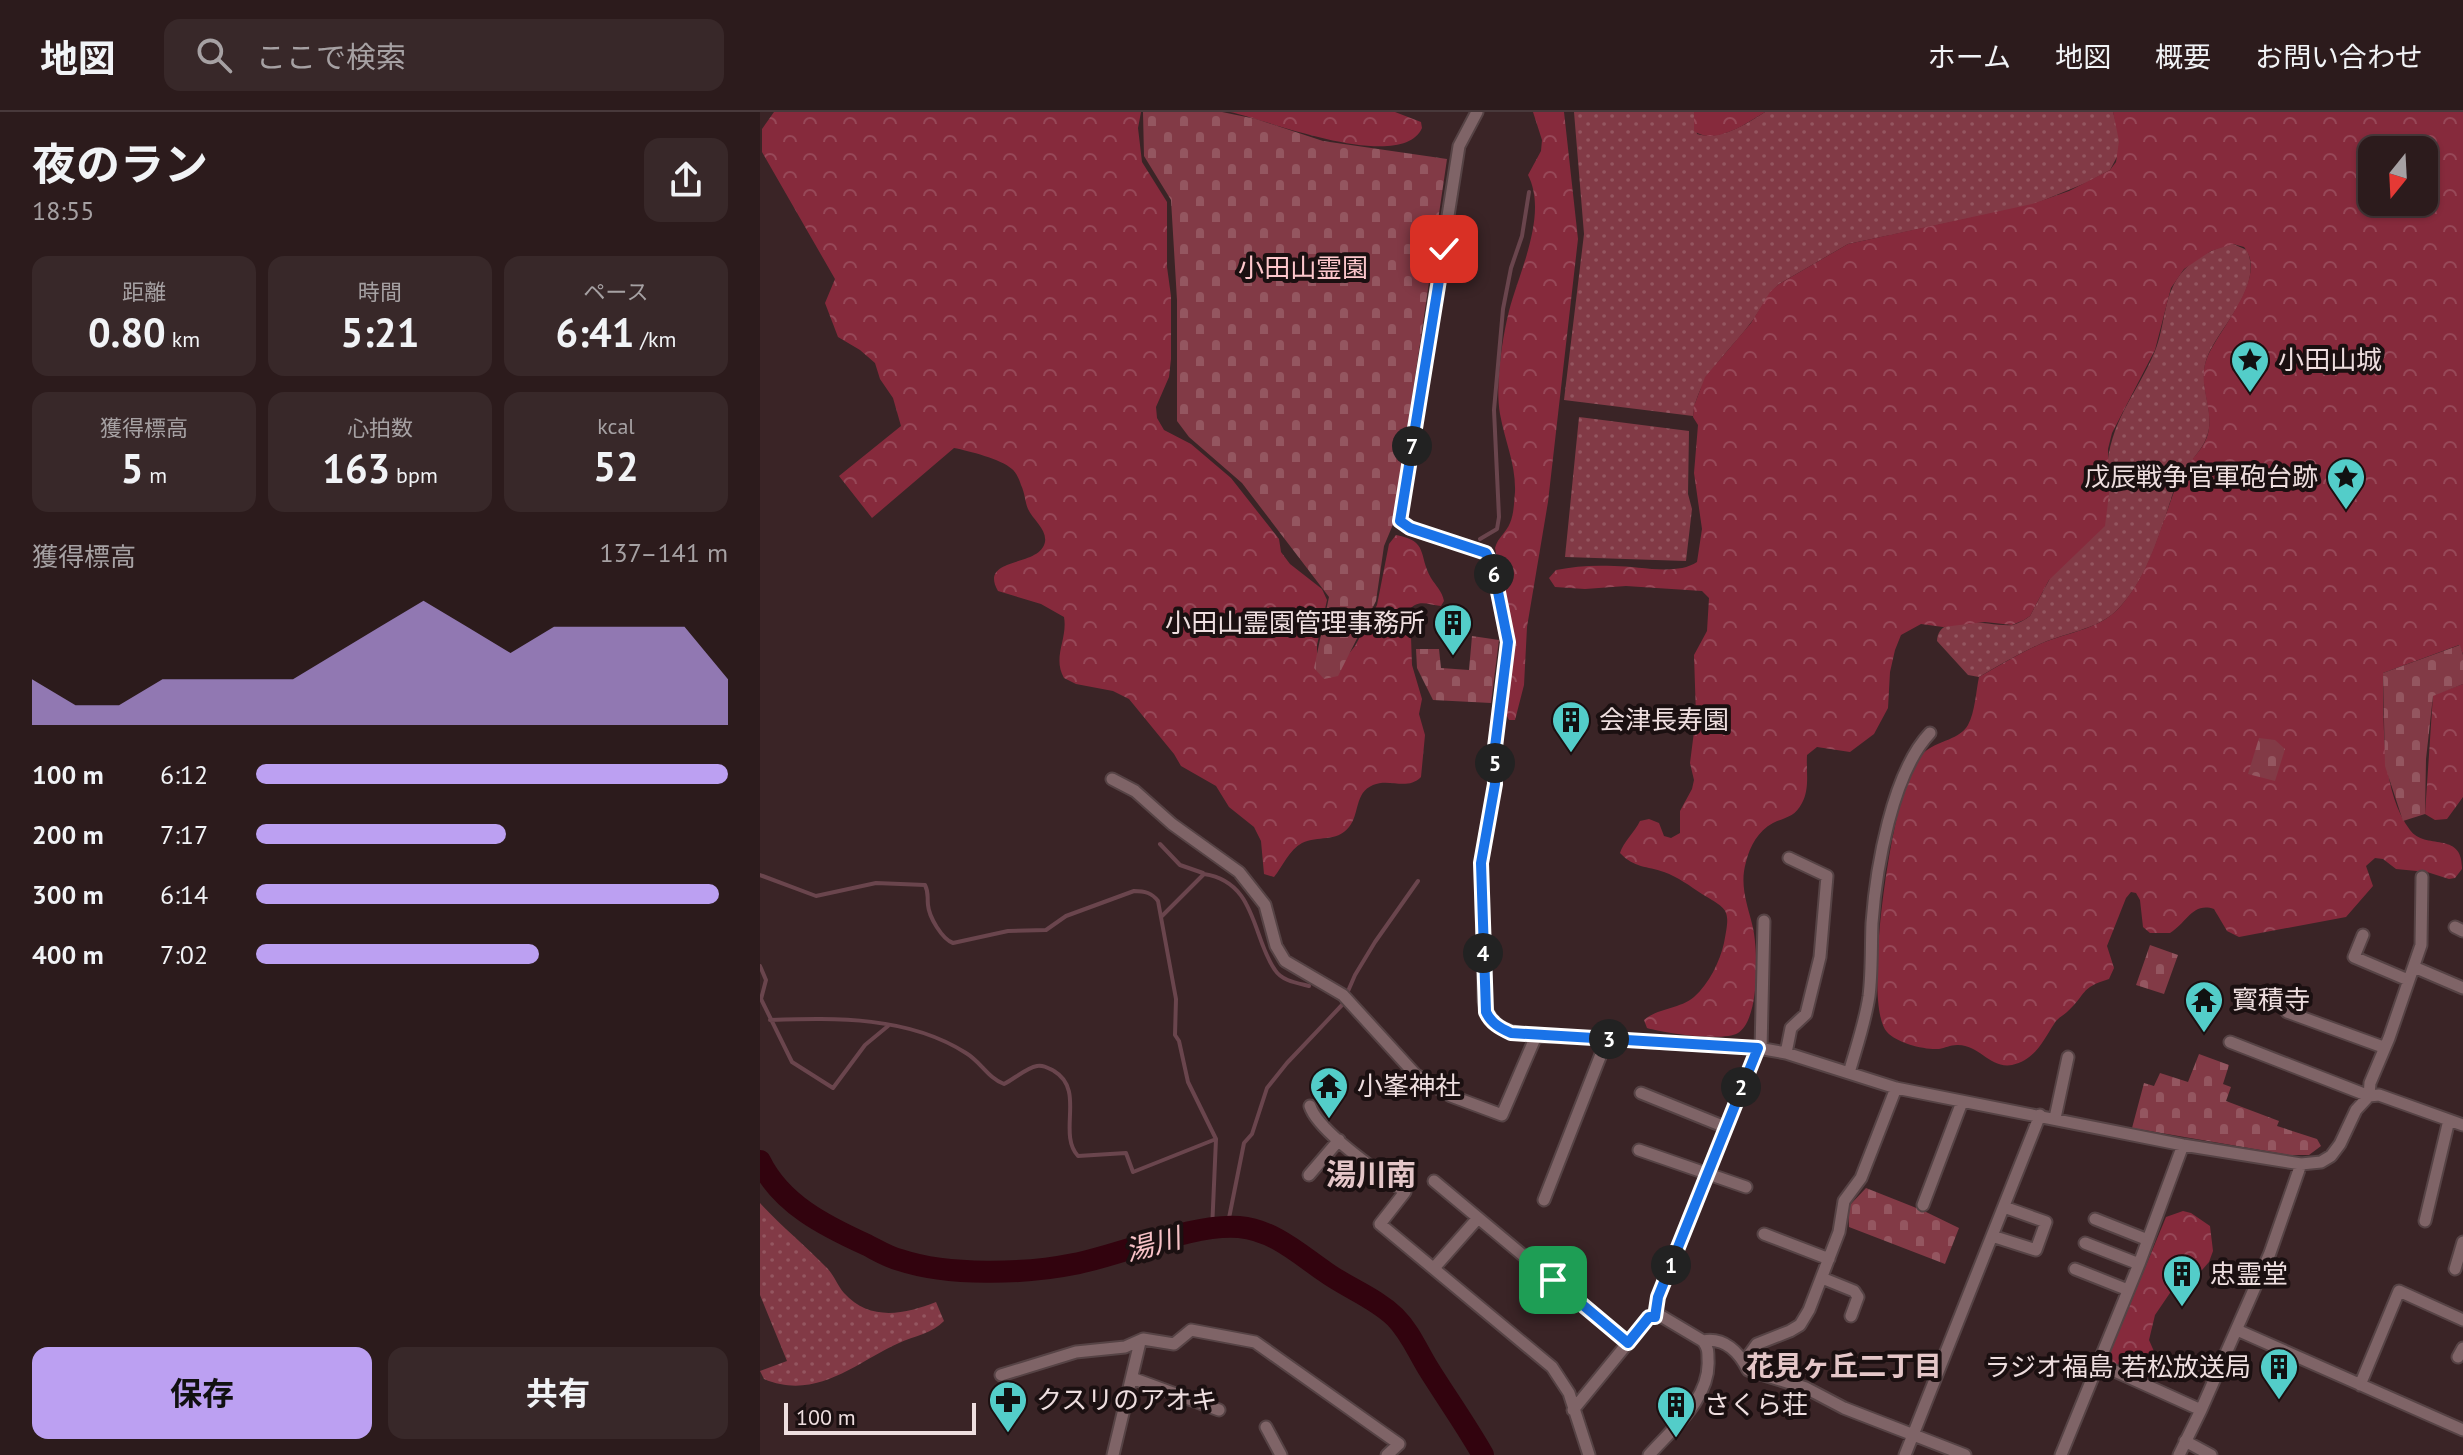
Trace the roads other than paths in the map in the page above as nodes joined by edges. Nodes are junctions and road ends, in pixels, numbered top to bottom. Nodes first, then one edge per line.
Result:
1 (1477, 112) edge
2 (1930, 733) dead end
3 (1112, 779) dead end
4 (1789, 858) dead end
5 (2422, 877) dead end
6 (1764, 921) dead end
7 (2363, 935) dead end
8 (2414, 967) junction
9 (2408, 980) junction
10 (2463, 988) edge
11 (2287, 1012) dead end
12 (1536, 1036) junction
13 (1607, 1039) junction
14 (2230, 1042) dead end
15 (2383, 1047) junction
16 (1759, 1048) junction
17 (1786, 1053) junction
18 (2068, 1057) dead end
19 (1849, 1073) junction
20 (1896, 1088) junction
21 (1641, 1093) dead end
22 (2369, 1096) junction
23 (1962, 1102) junction
24 (1310, 1106) dead end
25 (2040, 1115) junction
26 (2055, 1118) junction
27 (2449, 1120) junction
28 (2463, 1125) edge
29 (1725, 1127) junction
30 (1339, 1140) junction
31 (2183, 1145) junction
32 (1639, 1150) dead end
33 (2301, 1164) junction
34 (1707, 1174) junction
35 (1309, 1175) dead end
36 (1434, 1181) dead end
37 (1746, 1187) dead end
38 (1544, 1200) dead end
39 (1923, 1205) dead end
40 (2004, 1207) junction
41 (1478, 1218) junction
42 (2095, 1219) dead end
43 (2425, 1221) dead end
44 (1764, 1234) dead end
45 (1992, 1236) junction
46 (2148, 1240) junction
47 (2463, 1242) edge
48 (2085, 1243) dead end
49 (1829, 1259) junction
50 (2139, 1264) junction
51 (1434, 1268) junction
52 (2075, 1269) dead end
53 (2455, 1269) dead end
54 (1822, 1278) junction
55 (2128, 1290) junction
56 (1851, 1316) dead end
57 (1655, 1317) junction
58 (2463, 1320) edge
59 (2237, 1330) junction
60 (1703, 1341) junction
61 (1140, 1342) junction
62 (1628, 1343) junction
63 (1744, 1362) junction
64 (2097, 1363) junction
65 (1001, 1375) dead end
66 (1132, 1378) junction
67 (2360, 1385) junction
68 (1219, 1410) dead end
69 (1573, 1410) junction
70 (2201, 1410) junction
71 (1266, 1427) dead end
72 (2463, 1430) edge
73 (1912, 1434) junction
74 (2185, 1441) junction
75 (1113, 1455) edge
76 (1281, 1455) edge
77 (1387, 1455) edge
78 (1589, 1455) edge
79 (1649, 1455) edge
80 (1905, 1455) edge
81 (1965, 1455) edge
82 (2061, 1455) edge
83 (2179, 1455) edge
84 (2211, 1455) edge

1 - 12 street
2 - 19 street
3 - 12 street
4 - 17 street
5 - 8 street
6 - 16 street
7 - 9 street
8 - 9 street
8 - 10 street
9 - 15 street
11 - 15 street
12 - 13 street
13 - 16 street
13 - 38 street
14 - 22 street
15 - 22 street
16 - 17 street
16 - 29 street
17 - 19 street
18 - 26 street
19 - 20 street
20 - 23 street
20 - 49 street
21 - 29 street
22 - 27 street
22 - 33 street
23 - 25 street
23 - 39 street
24 - 30 street
25 - 26 street
25 - 40 street
26 - 31 street
27 - 28 street
27 - 43 street
29 - 34 street
30 - 35 street
30 - 51 street
31 - 33 street
31 - 46 street
32 - 34 street
33 - 59 street
34 - 37 street
34 - 57 street
36 - 41 street
40 - 45 street
40 - 45 street
41 - 51 street
41 - 62 street
42 - 46 street
44 - 49 street
45 - 73 street
46 - 50 street
47 - 53 street
48 - 50 street
49 - 54 street
50 - 55 street
51 - 69 street
52 - 55 street
54 - 56 street
54 - 63 street
55 - 64 street
57 - 60 street
57 - 62 street
58 - 67 street
59 - 67 street
59 - 70 street
60 - 63 street
60 - 79 street
61 - 65 street
61 - 66 street
61 - 77 street
62 - 69 street
63 - 73 street
64 - 70 street
64 - 82 street
66 - 68 street
66 - 75 street
67 - 72 street
69 - 78 street
70 - 74 street
71 - 76 street
73 - 80 street
73 - 81 street
74 - 83 street
74 - 84 street

